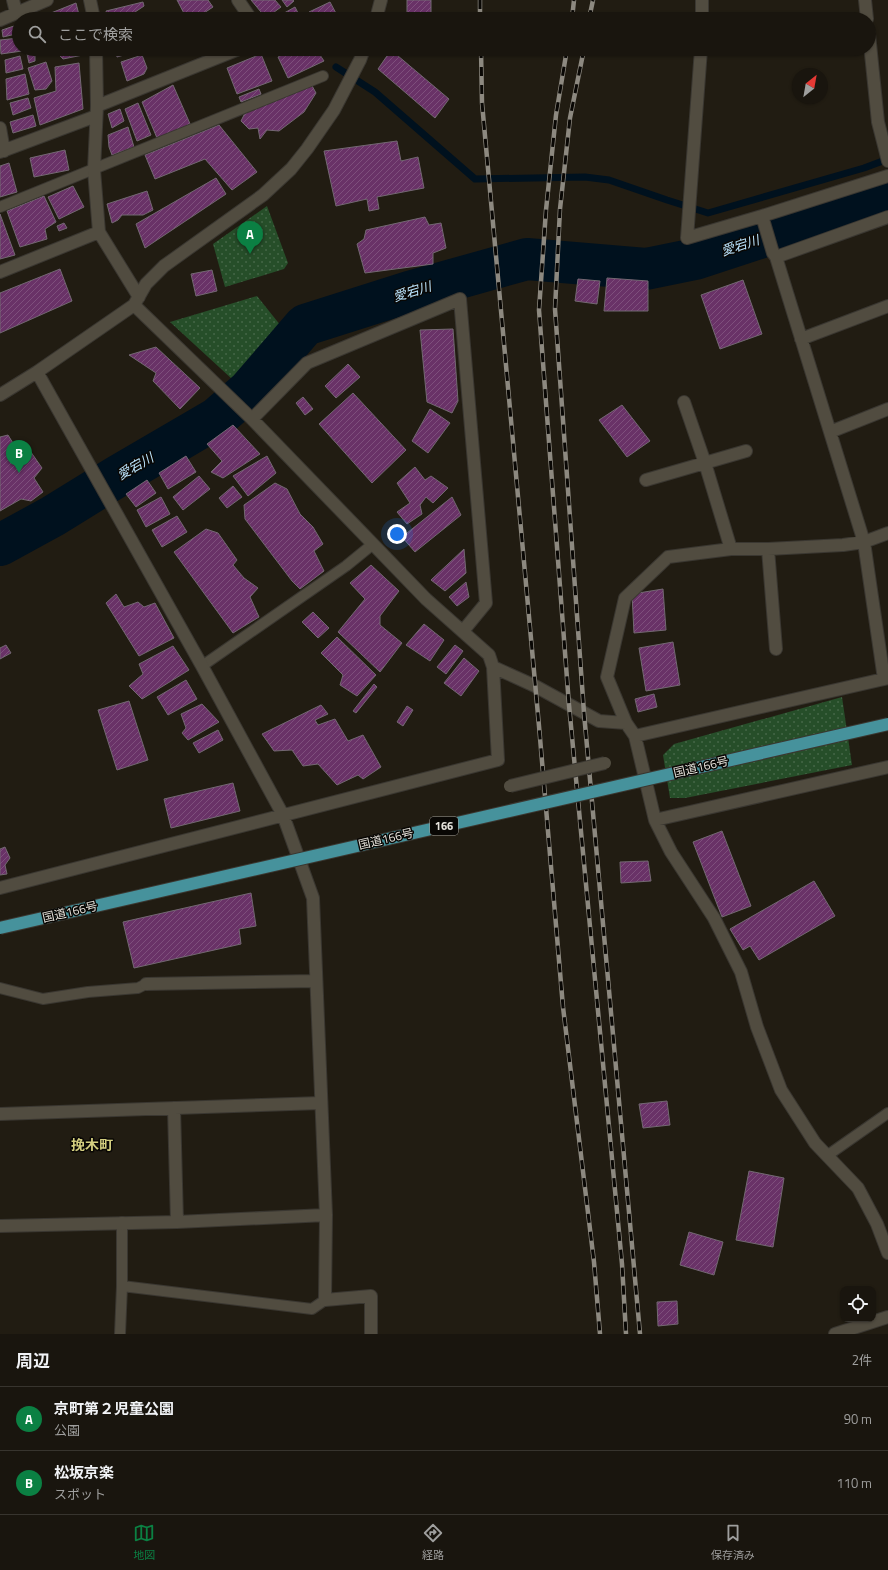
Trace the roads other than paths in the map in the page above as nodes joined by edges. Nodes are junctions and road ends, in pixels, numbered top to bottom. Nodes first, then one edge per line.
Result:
1 (13, 0) edge
2 (47, 0) edge
3 (90, 0) edge
4 (238, 0) edge
5 (381, 0) edge
6 (702, 0) edge
7 (865, 0) edge
8 (16, 12) joint
9 (93, 12) edge
10 (246, 12) edge
11 (378, 12) edge
12 (702, 12) edge
13 (866, 12) edge
14 (12, 14) edge
15 (0, 20) edge
16 (96, 56) edge
17 (223, 56) edge
18 (361, 56) edge
19 (700, 56) edge
20 (871, 56) edge
21 (323, 76) dead end
22 (96, 111) junction
23 (0, 128) edge
24 (2, 152) edge
25 (886, 155) edge
26 (94, 170) junction
27 (888, 176) edge
28 (0, 207) edge
29 (888, 216) edge
30 (762, 217) junction
31 (99, 232) junction
32 (774, 255) junction
33 (0, 272) edge
34 (137, 301) junction
35 (888, 306) edge
36 (800, 339) junction
37 (36, 372) junction
38 (0, 395) edge
39 (684, 402) dead end
40 (888, 409) edge
41 (247, 416) junction
42 (830, 432) junction
43 (746, 451) dead end
44 (705, 462) junction
45 (646, 480) dead end
46 (888, 533) edge
47 (864, 542) junction
48 (373, 544) junction
49 (731, 549) junction
50 (768, 549) junction
51 (463, 631) junction
52 (776, 649) dead end
53 (202, 666) junction
54 (493, 667) junction
55 (886, 678) edge
56 (626, 723) junction
57 (888, 724) edge
58 (635, 736) junction
59 (605, 762) dead end
60 (888, 768) edge
61 (510, 786) dead end
62 (283, 815) junction
63 (655, 820) junction
64 (0, 888) edge
65 (0, 928) edge
66 (316, 981) junction
67 (146, 984) joint
68 (0, 988) edge
69 (321, 1103) junction
70 (174, 1108) junction
71 (888, 1113) edge
72 (0, 1114) edge
73 (828, 1155) junction
74 (326, 1215) junction
75 (122, 1222) junction
76 (177, 1222) junction
77 (0, 1226) edge
78 (887, 1249) edge
79 (122, 1286) junction
80 (324, 1300) junction
81 (888, 1317) edge
82 (120, 1334) edge
83 (371, 1334) edge
84 (835, 1334) edge

1 - 8 street
2 - 8 street
3 - 9 street
4 - 10 street
5 - 11 street
6 - 12 street
7 - 13 street
14 - 15 street
16 - 22 street
17 - 22 street
18 - 34 street
19 - 30 street
20 - 25 street
21 - 26 lane
22 - 24 street
22 - 26 street
23 - 24 street
26 - 28 lane
26 - 31 street
27 - 30 street
29 - 32 street
30 - 32 street
31 - 33 street
31 - 34 street
32 - 36 street
34 - 37 street
34 - 41 street
35 - 36 street
36 - 42 street
37 - 38 street
37 - 53 street
39 - 44 street
40 - 42 street
41 - 48 street
41 - 51 street
42 - 47 street
43 - 44 street
44 - 45 street
44 - 49 street
46 - 47 street
47 - 50 street
47 - 55 street
48 - 51 street
48 - 53 lane
49 - 50 street
49 - 56 street
50 - 52 street
51 - 54 street
53 - 62 street
54 - 56 street
54 - 62 street
55 - 58 street
56 - 58 street
57 - 65 highway, 国道166号 / 166, bridge
58 - 63 street
59 - 61 street, bridge
60 - 63 street
62 - 64 street
62 - 66 street
63 - 73 street
66 - 67 street
66 - 69 street
67 - 68 lane
69 - 70 street
69 - 74 street
70 - 72 street
70 - 76 street
71 - 73 lane
73 - 78 street
74 - 76 street
74 - 80 street
75 - 76 street
75 - 77 street
75 - 79 lane
79 - 80 lane
79 - 82 lane
80 - 83 street
81 - 84 street

